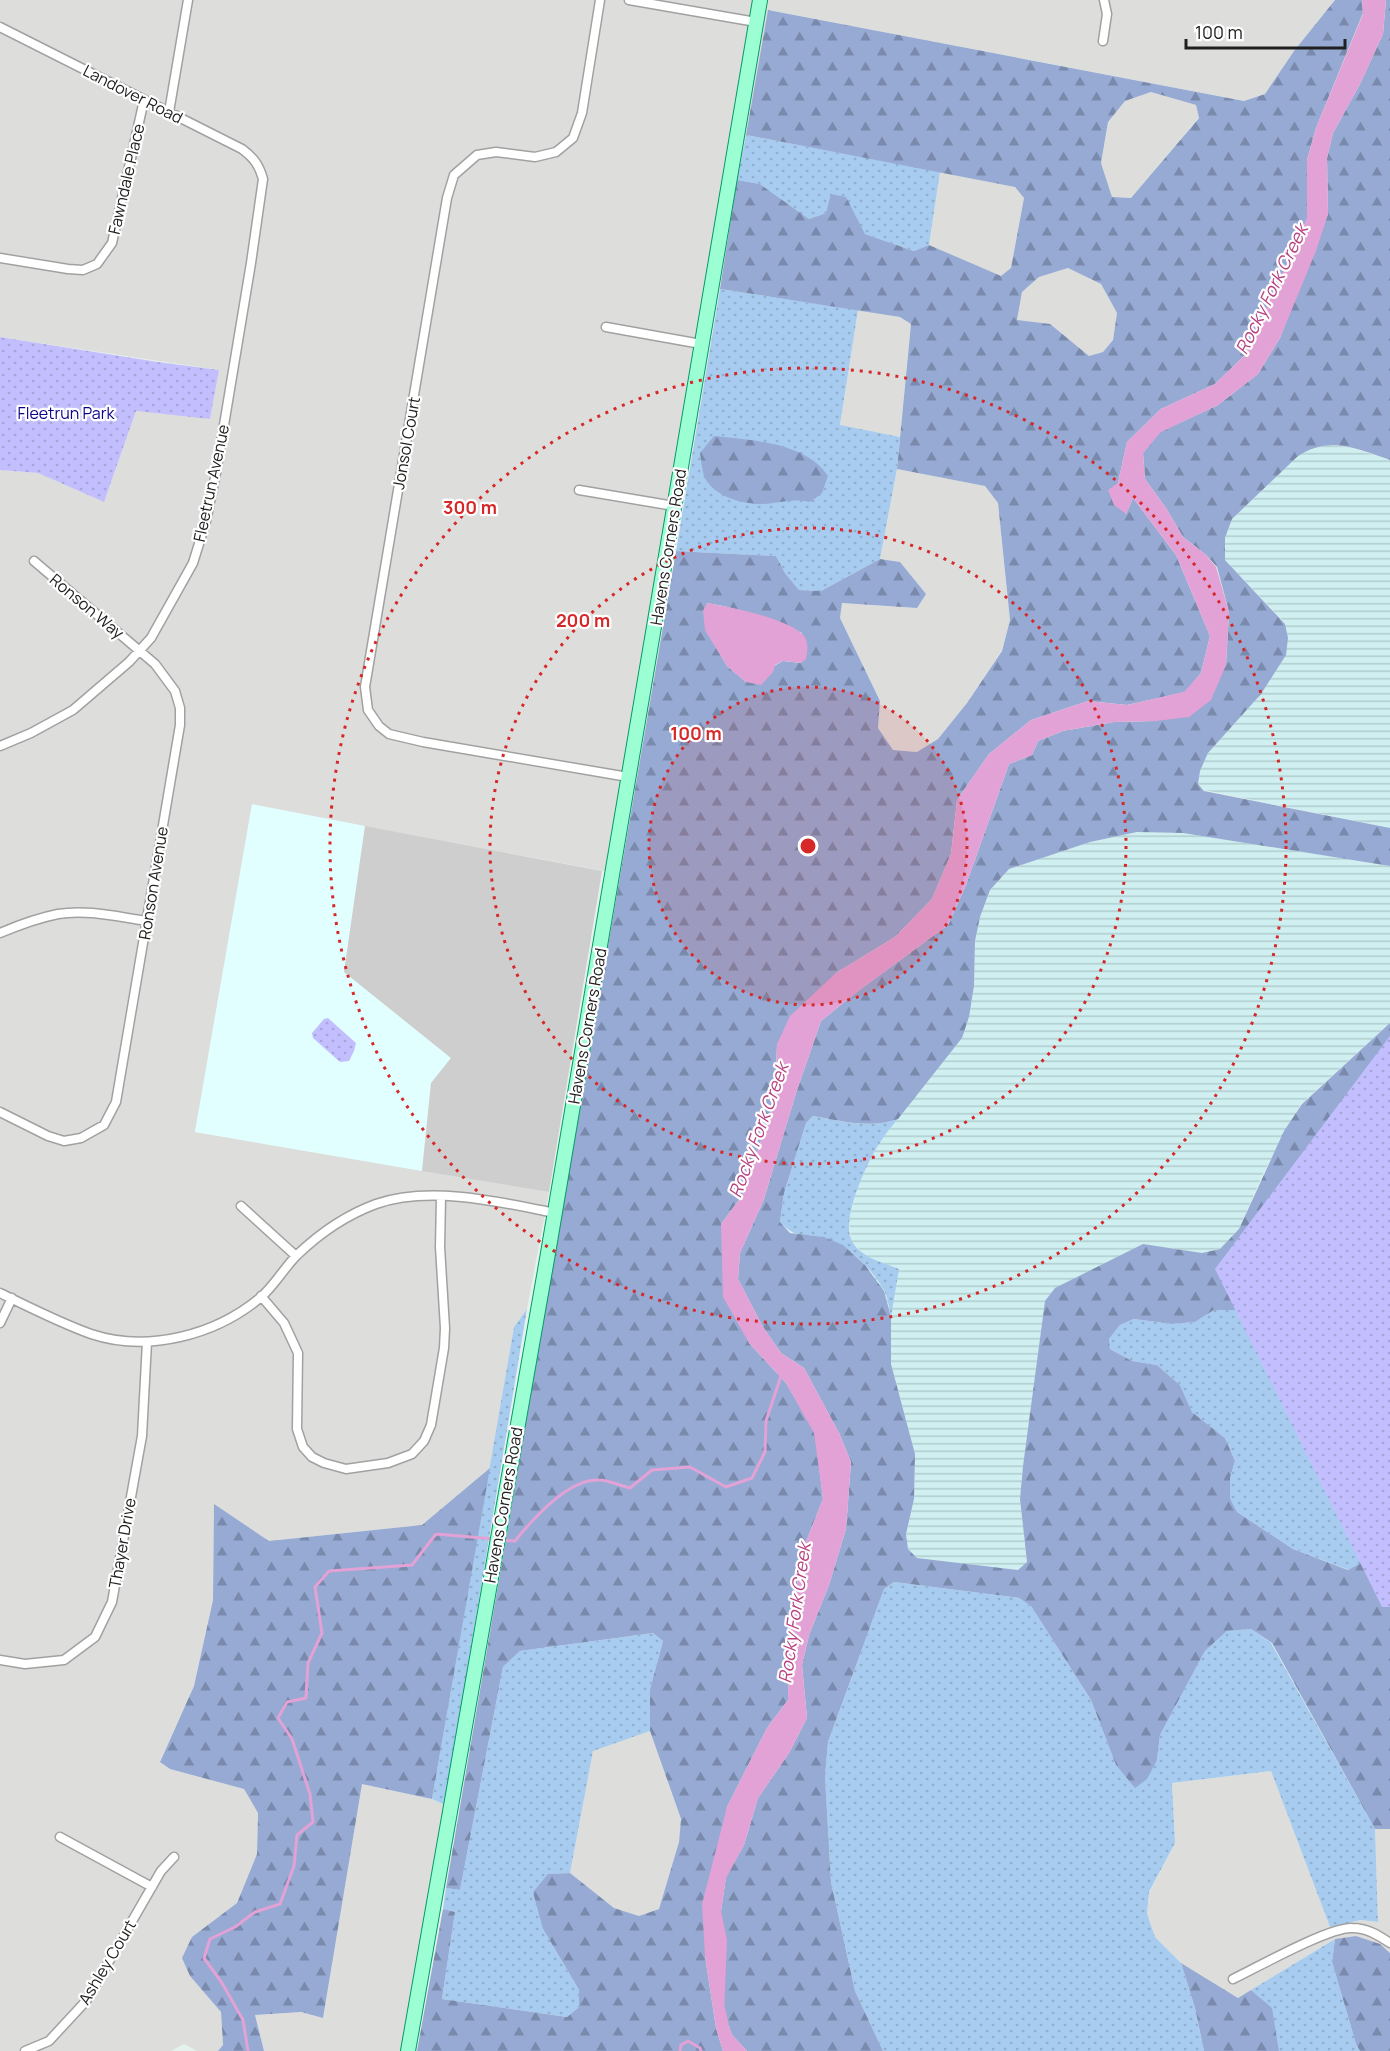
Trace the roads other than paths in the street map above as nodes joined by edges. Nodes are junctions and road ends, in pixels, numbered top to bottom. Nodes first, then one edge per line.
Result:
1 (188, 0) edge
2 (600, 0) edge
3 (629, 0) edge
4 (760, 0) edge
5 (1104, 0) edge
6 (756, 22) junction
7 (0, 29) edge
8 (1103, 41) dead end
9 (144, 100) junction
10 (169, 112) junction
11 (260, 168) joint
12 (0, 258) edge
13 (606, 327) dead end
14 (701, 344) junction
15 (579, 490) dead end
16 (674, 506) junction
17 (34, 561) dead end
18 (140, 651) junction
19 (0, 746) edge
20 (628, 777) junction
21 (147, 921) junction
22 (0, 933) edge
23 (0, 1112) edge
24 (441, 1197) junction
25 (241, 1206) dead end
26 (555, 1213) junction
27 (296, 1256) junction
28 (0, 1293) edge
29 (261, 1296) junction
30 (12, 1299) junction
31 (0, 1323) edge
32 (147, 1342) junction
33 (0, 1660) edge
34 (60, 1837) dead end
35 (174, 1857) dead end
36 (152, 1887) junction
37 (1390, 1943) edge
38 (1233, 1979) dead end
39 (25, 2051) edge
40 (408, 2051) edge

1 - 10 street
2 - 20 street, Jonsol Court
3 - 6 street
4 - 6 main road, Havens Corners Road
5 - 8 street
6 - 14 main road, Havens Corners Road
7 - 9 street, Landover Road
9 - 10 street, Landover Road
9 - 12 street, Fawndale Place
10 - 11 street, Landover Road
11 - 18 street, Fleetrun Avenue
13 - 14 street
14 - 16 main road, Havens Corners Road
15 - 16 street
16 - 20 main road, Havens Corners Road
17 - 18 street, Ronson Way
18 - 19 street, Fleetrun Avenue
18 - 21 street, Ronson Avenue
20 - 26 main road, Havens Corners Road
21 - 22 street
21 - 23 street, Ronson Avenue
24 - 26 street
24 - 27 street
24 - 29 street
25 - 27 street
26 - 40 main road, Havens Corners Road
27 - 29 street
28 - 30 street
29 - 32 street
30 - 31 street
30 - 32 street
32 - 33 street, Thayer Drive
34 - 36 street
35 - 36 street, Ashley Court
36 - 39 street, Ashley Court
37 - 38 street

